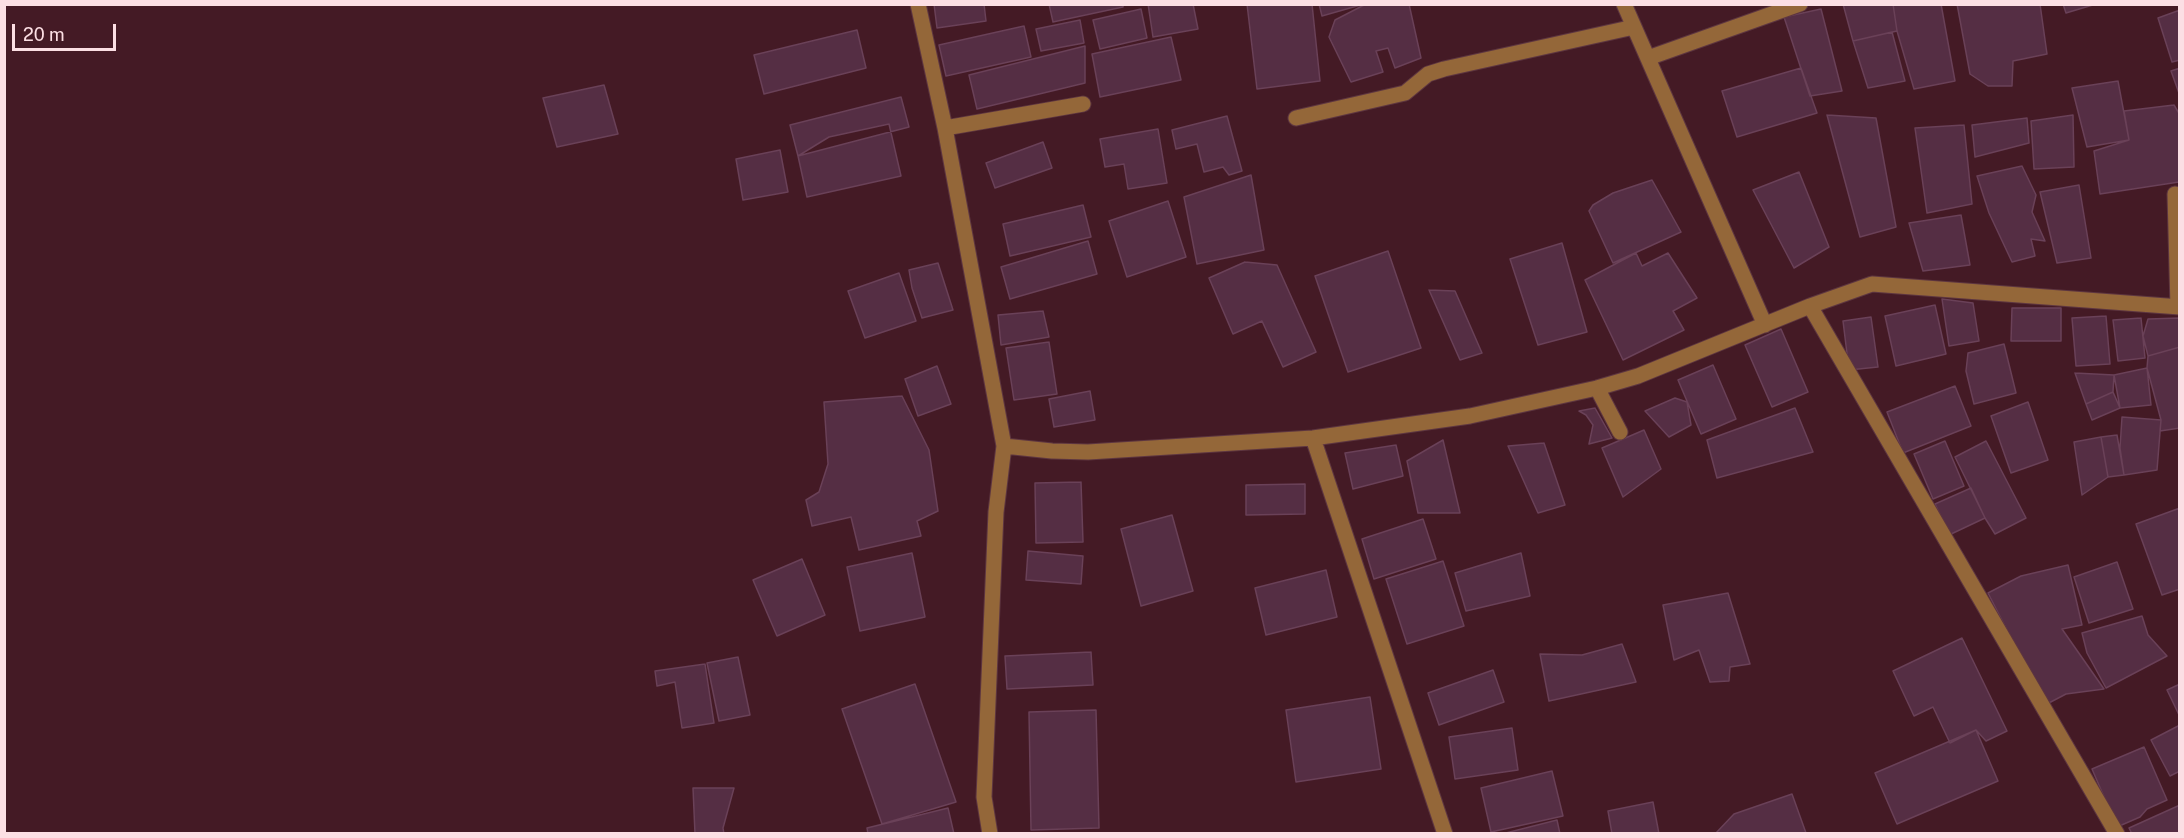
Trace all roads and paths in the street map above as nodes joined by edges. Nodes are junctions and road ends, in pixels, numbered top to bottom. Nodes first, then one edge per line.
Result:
1 (918, 4) edge
2 (1624, 4) edge
3 (1800, 4) edge
4 (1634, 27) junction
5 (1648, 58) junction
6 (1083, 104) dead end
7 (1296, 118) dead end
8 (945, 128) junction
9 (2175, 194) dead end
10 (1810, 306) junction
11 (2179, 307) edge
12 (1765, 325) junction
13 (1598, 388) junction
14 (1620, 432) dead end
15 (1313, 438) junction
16 (1004, 446) junction
17 (990, 834) edge
18 (1445, 834) edge
19 (2117, 834) edge

1 - 8 street
2 - 4 street
3 - 5 street
4 - 5 street
4 - 7 street
5 - 12 street
6 - 8 street
8 - 16 street
9 - 11 street
10 - 11 street
10 - 12 street
10 - 19 street
12 - 13 street
13 - 14 street
13 - 15 street
15 - 16 street
15 - 18 street
16 - 17 street

